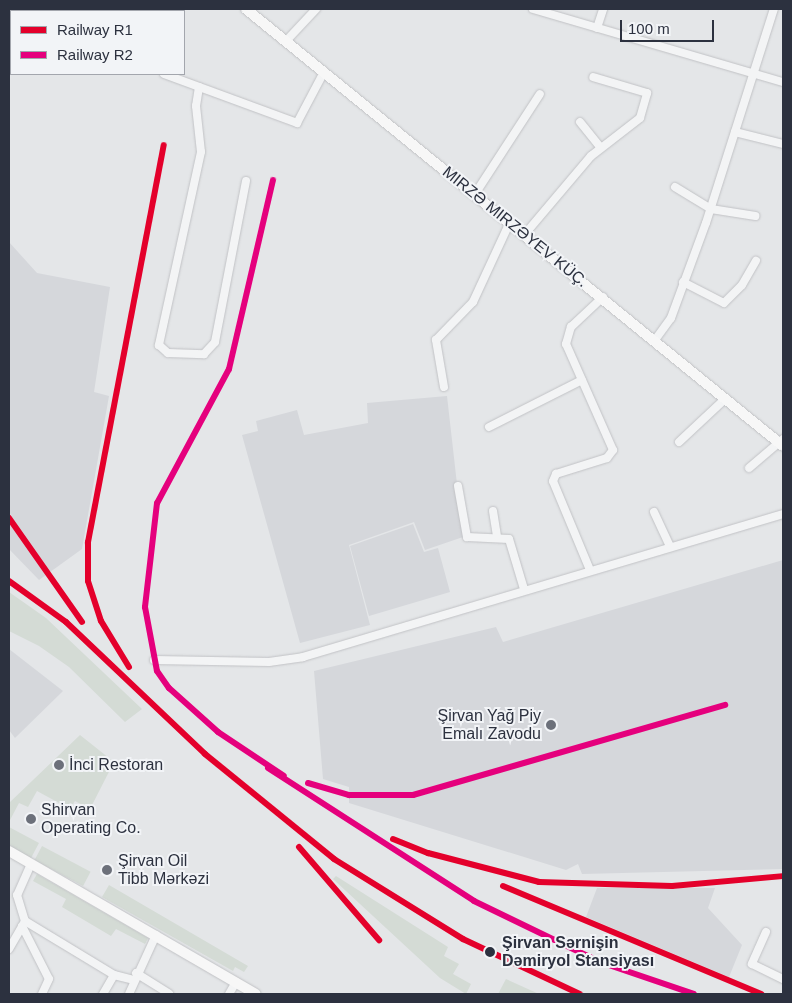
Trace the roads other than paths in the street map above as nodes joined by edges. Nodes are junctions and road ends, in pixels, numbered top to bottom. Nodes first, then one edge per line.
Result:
1 (246, 9) edge
2 (316, 9) edge
3 (533, 9) edge
4 (603, 9) edge
5 (774, 9) edge
6 (597, 28) junction
7 (286, 41) junction
8 (324, 72) junction
9 (167, 75) edge
10 (753, 75) junction
11 (593, 76) dead end
12 (783, 82) edge
13 (199, 87) junction
14 (540, 94) dead end
15 (580, 122) dead end
16 (735, 132) junction
17 (783, 144) edge
18 (601, 148) junction
19 (246, 181) dead end
20 (675, 187) dead end
21 (475, 194) junction
22 (711, 209) junction
23 (755, 216) dead end
24 (510, 222) junction
25 (525, 234) junction
26 (756, 261) dead end
27 (683, 282) junction
28 (603, 297) junction
29 (655, 340) junction
30 (582, 380) junction
31 (444, 387) dead end
32 (726, 398) junction
33 (489, 427) dead end
34 (679, 442) dead end
35 (782, 443) edge
36 (748, 468) dead end
37 (458, 486) dead end
38 (493, 511) dead end
39 (654, 512) dead end
40 (783, 514) edge
41 (497, 536) junction
42 (670, 546) junction
43 (590, 570) junction
44 (524, 589) junction
45 (154, 660) dead end
46 (9, 851) edge
47 (31, 864) junction
48 (16, 896) junction
49 (9, 901) edge
50 (24, 924) junction
51 (766, 932) dead end
52 (156, 935) junction
53 (9, 949) edge
54 (114, 975) junction
55 (135, 976) junction
56 (783, 979) edge
57 (236, 982) junction
58 (42, 994) edge
59 (103, 994) edge
60 (129, 994) edge
61 (168, 994) edge
62 (229, 994) edge
63 (256, 994) edge

1 - 7 main road, MIRZƏ MIRZƏYEV KÜÇ.
2 - 7 street
3 - 6 street
4 - 6 street
5 - 10 street
6 - 10 street
7 - 8 main road, MIRZƏ MIRZƏYEV KÜÇ.
8 - 13 street
8 - 21 main road, MIRZƏ MIRZƏYEV KÜÇ.
9 - 13 street
10 - 12 street
10 - 16 street
11 - 18 street
13 - 19 street
14 - 21 street
15 - 18 street
16 - 17 street
16 - 22 street
18 - 25 street
20 - 22 street
21 - 24 main road, MIRZƏ MIRZƏYEV KÜÇ.
22 - 23 street
22 - 27 street
24 - 25 main road, MIRZƏ MIRZƏYEV KÜÇ.
24 - 31 street
25 - 28 main road, MIRZƏ MIRZƏYEV KÜÇ.
26 - 27 street
27 - 29 street
28 - 29 main road, MIRZƏ MIRZƏYEV KÜÇ.
28 - 30 street
29 - 32 main road, MIRZƏ MIRZƏYEV KÜÇ.
30 - 33 street
30 - 43 street
32 - 34 street
32 - 35 main road, MIRZƏ MIRZƏYEV KÜÇ.
35 - 36 street
37 - 41 street
38 - 41 street
39 - 42 street
40 - 42 street
41 - 44 street
42 - 43 street
43 - 44 street
44 - 45 street
46 - 47 main road
47 - 48 street
47 - 52 main road
48 - 49 street
48 - 50 street
50 - 53 street
50 - 54 street
50 - 58 street
51 - 56 street
52 - 55 street
52 - 57 main road
54 - 55 street
54 - 59 street
55 - 60 street
55 - 61 street
57 - 62 street
57 - 63 main road

